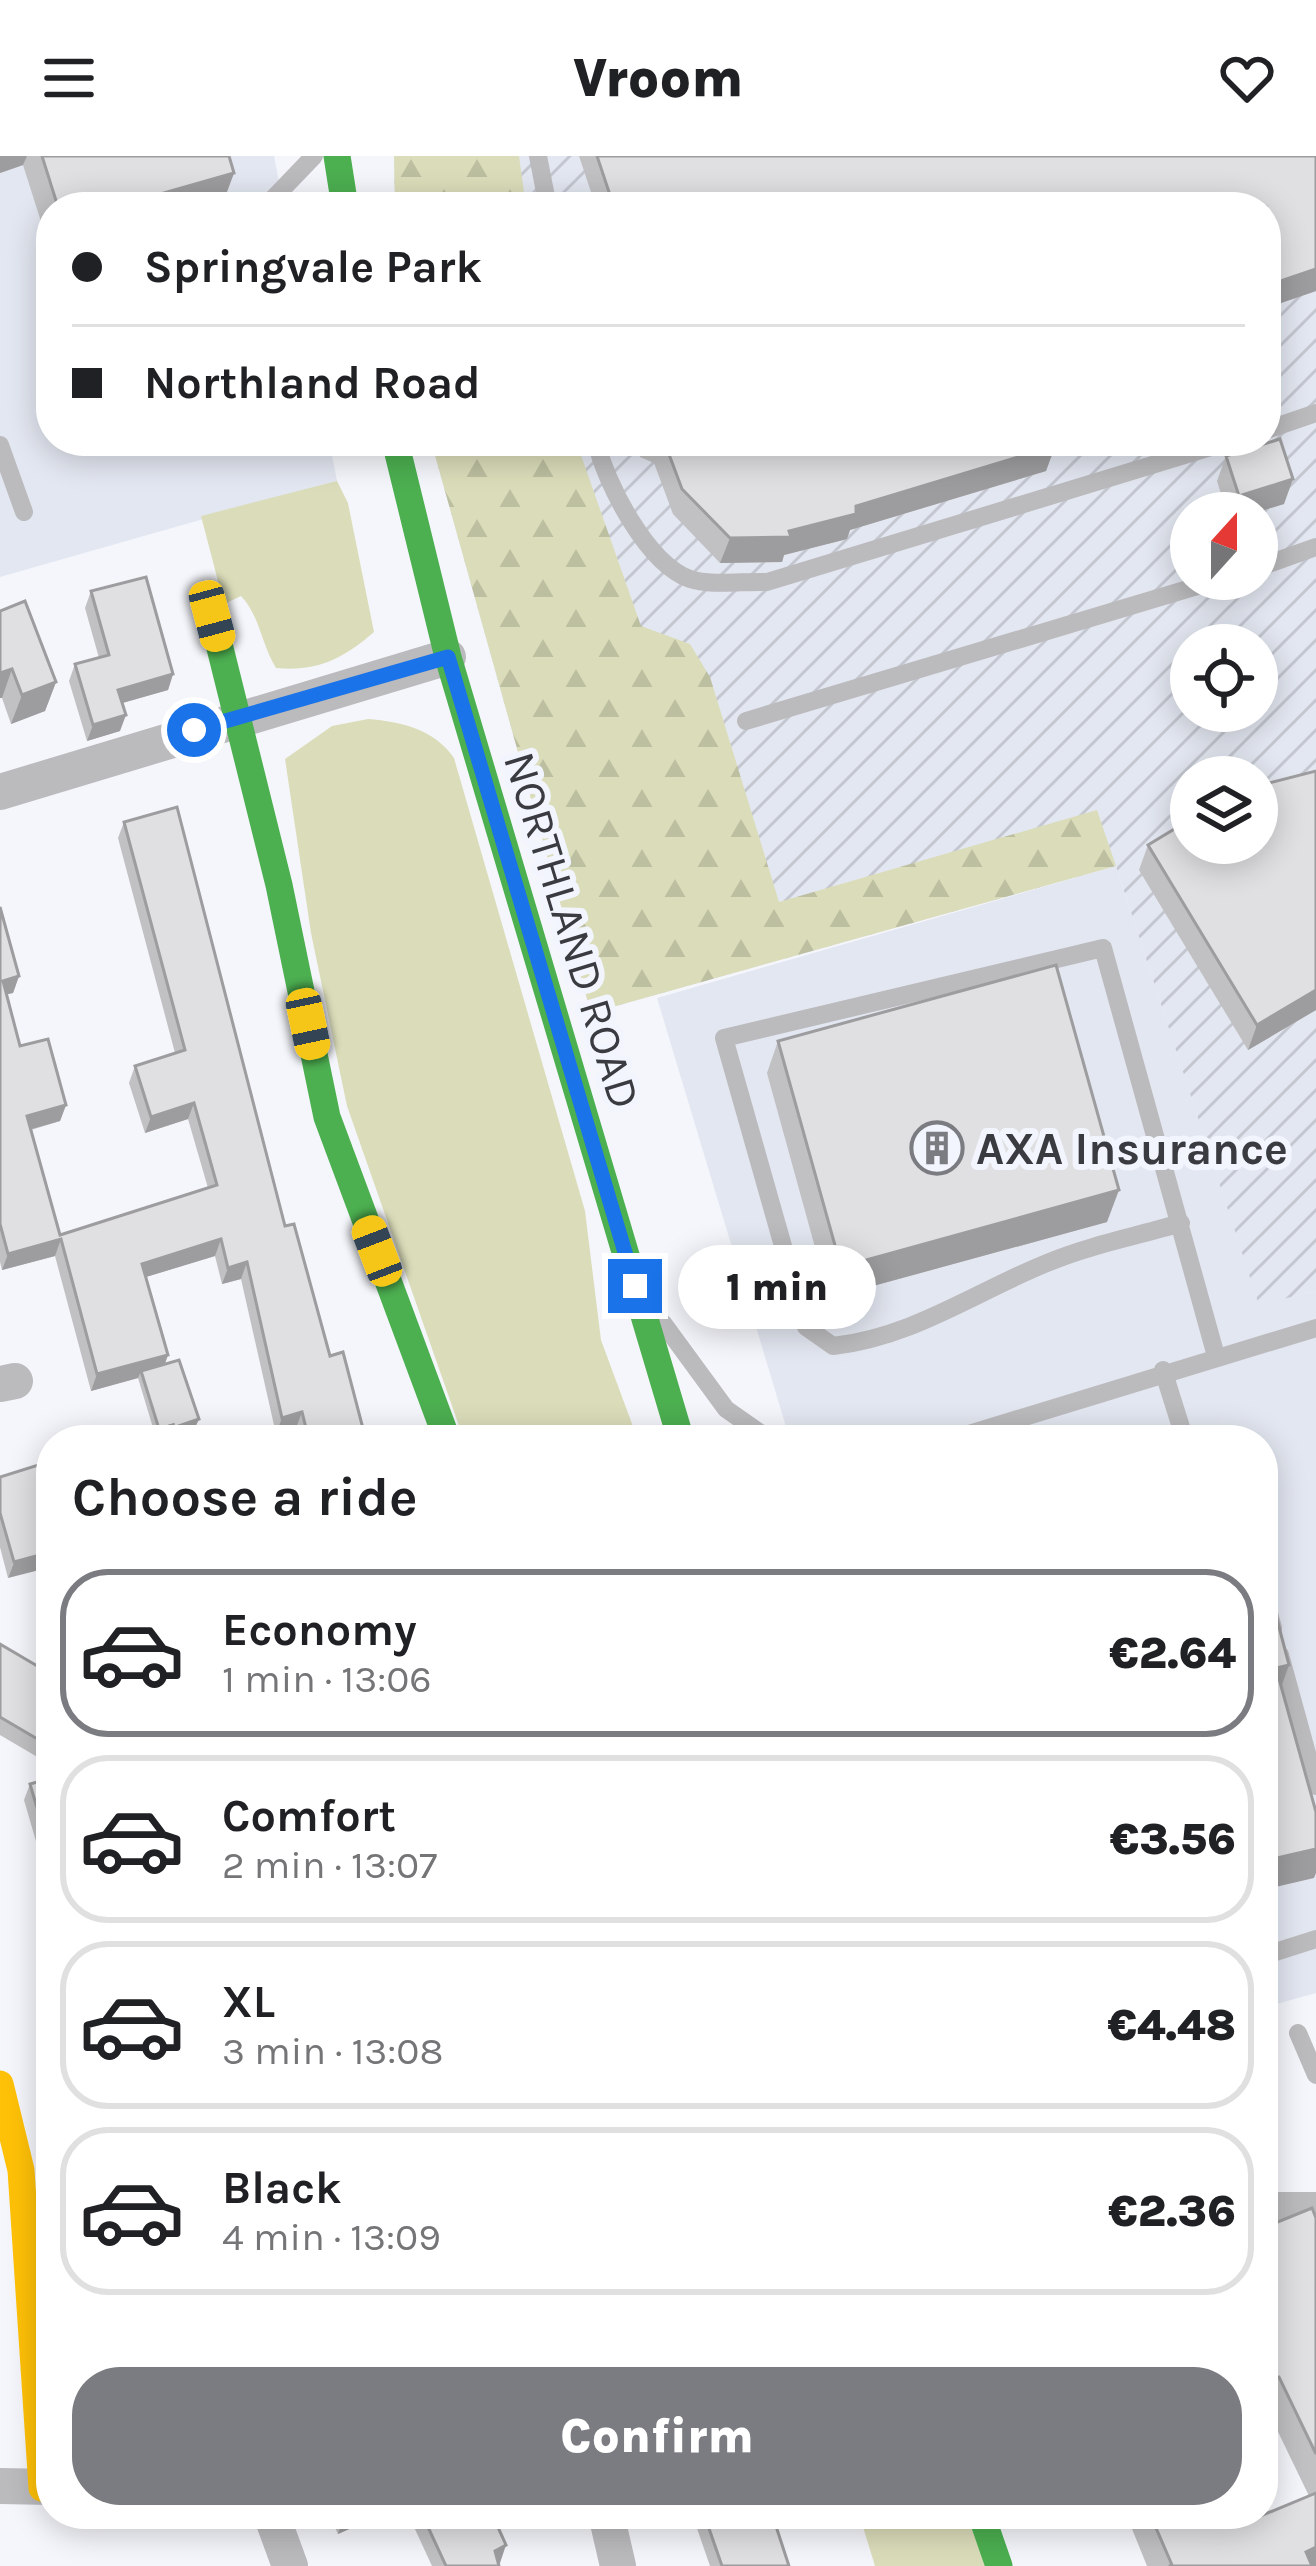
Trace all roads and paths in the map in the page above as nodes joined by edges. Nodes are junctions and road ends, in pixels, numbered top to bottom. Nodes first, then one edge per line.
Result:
1 (314, 156) edge
2 (337, 156) edge
3 (538, 156) edge
4 (279, 192) edge
5 (343, 192) edge
6 (545, 192) edge
7 (1316, 413) edge
8 (1281, 425) edge
9 (0, 445) edge
10 (399, 456) edge
11 (599, 456) edge
12 (1182, 456) edge
13 (24, 512) dead end
14 (1316, 547) edge
15 (1278, 561) edge
16 (1170, 594) edge
17 (212, 616) dead end
18 (448, 657) junction
19 (238, 717) junction
20 (746, 721) dead end
21 (0, 792) edge
22 (1181, 1223) junction
23 (635, 1286) junction
24 (1316, 1328) edge
25 (1216, 1356) junction
26 (1162, 1370) junction
27 (442, 1425) edge
28 (677, 1425) edge
29 (749, 1425) edge
30 (995, 1425) edge
31 (1180, 1425) edge
32 (1278, 1647) edge
33 (1316, 1786) edge
34 (1316, 1939) edge
35 (1278, 1951) edge
36 (1298, 2033) dead end
37 (1316, 2075) edge
38 (0, 2084) edge
39 (1278, 2210) edge
40 (1316, 2210) edge
41 (36, 2353) edge
42 (0, 2486) edge
43 (36, 2488) edge
44 (276, 2529) edge
45 (609, 2529) edge
46 (986, 2529) edge
47 (290, 2566) edge
48 (617, 2566) edge
49 (999, 2566) edge

1 - 4 lane
2 - 5 street
3 - 6 lane
7 - 8 lane
9 - 13 lane
10 - 18 street, NORTHLAND ROAD
11 - 12 lane
14 - 15 lane
16 - 20 lane
17 - 19 street
18 - 19 street
18 - 23 street, NORTHLAND ROAD
19 - 21 street
19 - 27 street
22 - 22 lane
22 - 25 lane
23 - 28 street, NORTHLAND ROAD
23 - 29 lane
24 - 25 lane
25 - 26 lane
26 - 30 lane
26 - 31 lane
32 - 33 lane
34 - 35 lane
36 - 37 lane
38 - 41 street
39 - 40 street
42 - 43 street
44 - 47 street
45 - 48 street
46 - 49 street

